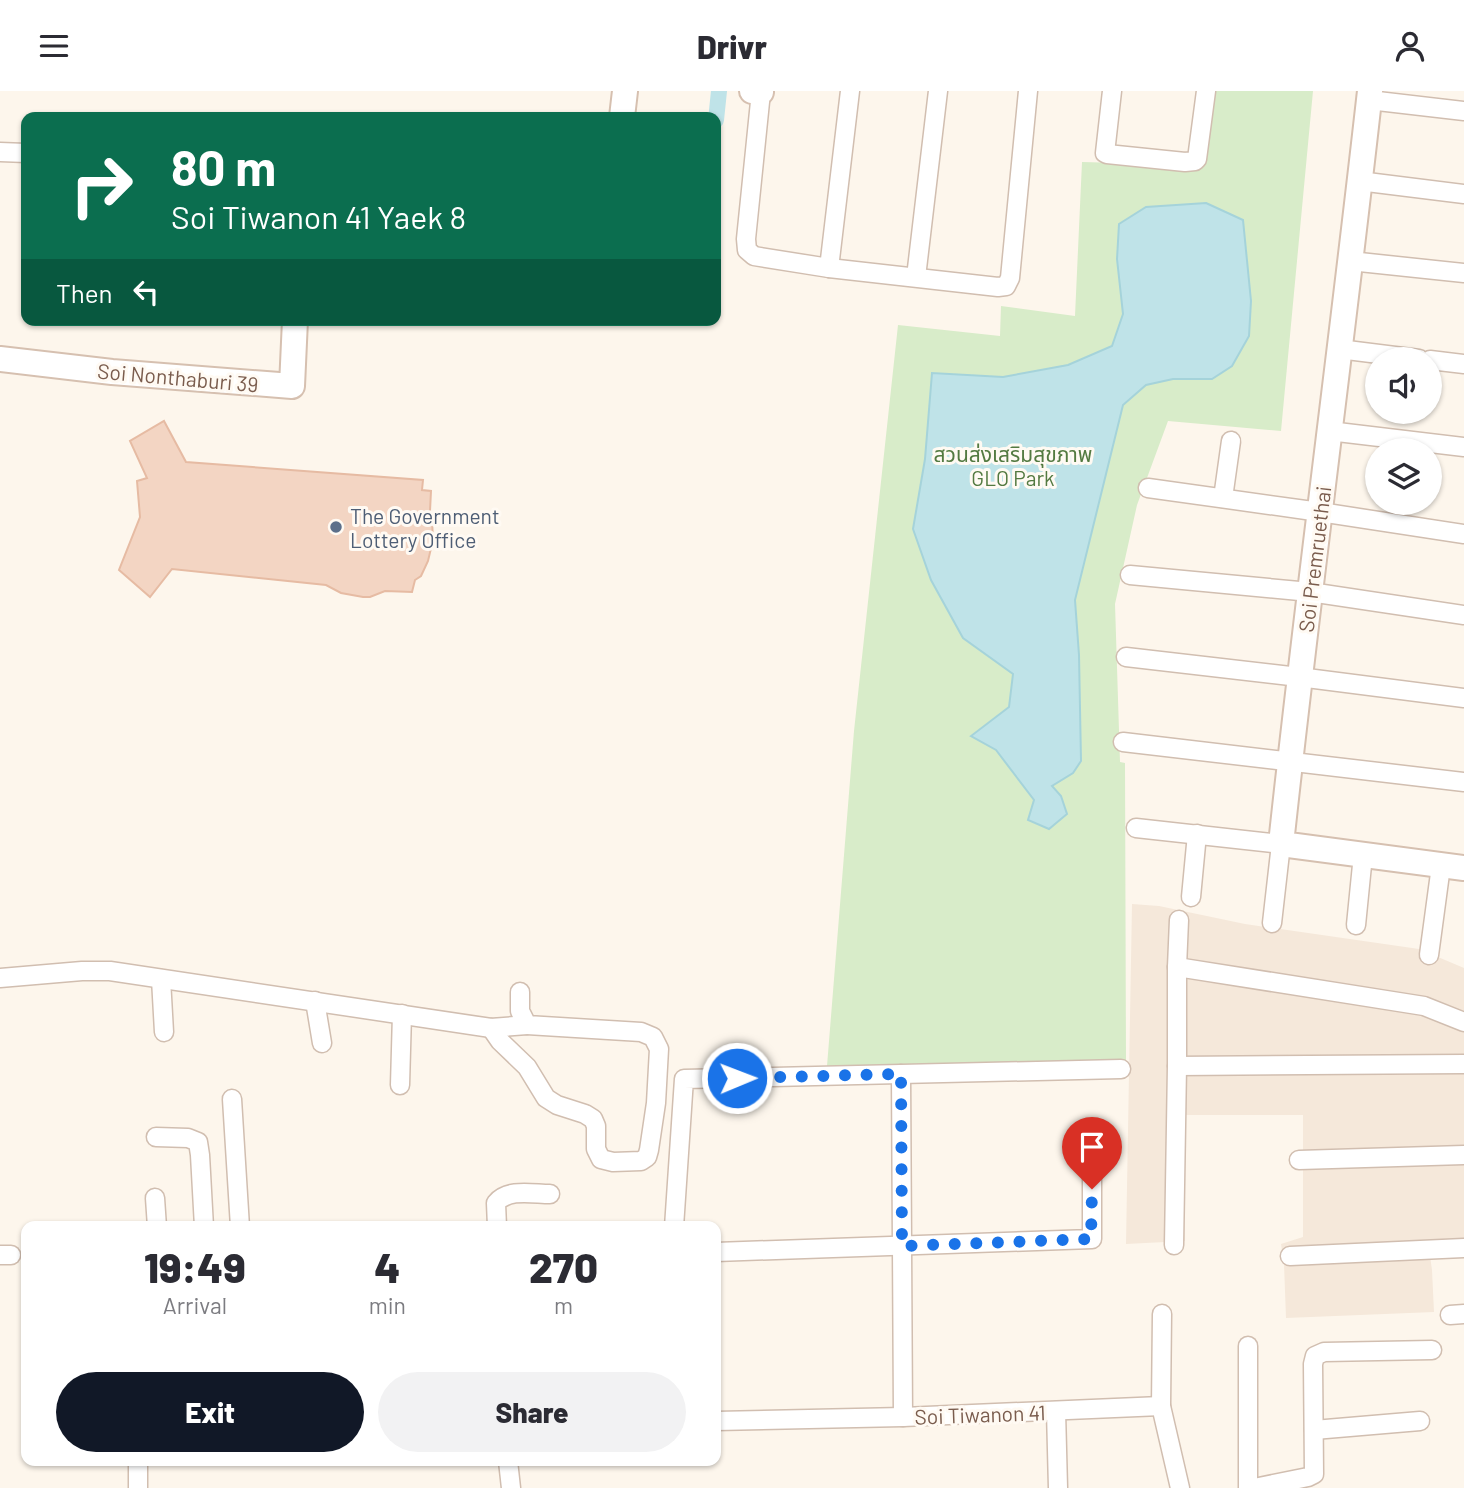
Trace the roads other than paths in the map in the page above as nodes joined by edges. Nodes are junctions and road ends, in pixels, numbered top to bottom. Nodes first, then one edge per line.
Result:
1 (625, 91) edge
2 (758, 91) edge
3 (850, 91) edge
4 (938, 91) edge
5 (1028, 91) edge
6 (1112, 91) edge
7 (1206, 91) edge
8 (1369, 96) edge
9 (1464, 111) edge
10 (623, 112) edge
11 (0, 152) edge
12 (21, 153) edge
13 (1360, 181) junction
14 (1464, 194) edge
15 (1350, 261) junction
16 (829, 268) junction
17 (1464, 273) edge
18 (916, 277) junction
19 (295, 326) edge
20 (1339, 349) junction
21 (1365, 352) edge
22 (0, 359) edge
23 (1442, 361) edge
24 (1464, 364) edge
25 (1329, 431) junction
26 (1231, 441) dead end
27 (1464, 447) edge
28 (1148, 488) dead end
29 (1223, 498) junction
30 (1320, 512) junction
31 (1464, 534) edge
32 (1130, 575) dead end
33 (1310, 592) junction
34 (1464, 615) edge
35 (1126, 657) dead end
36 (1299, 677) junction
37 (1464, 698) edge
38 (1123, 742) dead end
39 (1290, 761) junction
40 (1464, 782) edge
41 (1136, 828) dead end
42 (1196, 834) junction
43 (1281, 844) junction
44 (1363, 855) junction
45 (1453, 867) edge
46 (1191, 897) dead end
47 (1179, 920) dead end
48 (1272, 923) dead end
49 (1356, 925) dead end
50 (1429, 955) dead end
51 (1177, 967) junction
52 (0, 978) edge
53 (161, 979) junction
54 (520, 992) dead end
55 (315, 1001) junction
56 (402, 1014) junction
57 (1464, 1022) edge
58 (527, 1025) junction
59 (491, 1028) junction
60 (164, 1032) dead end
61 (322, 1043) dead end
62 (1464, 1064) edge
63 (1177, 1066) junction
64 (1121, 1069) dead end
65 (901, 1074) junction
66 (400, 1085) dead end
67 (232, 1099) dead end
68 (156, 1137) dead end
69 (1464, 1155) edge
70 (1299, 1160) dead end
71 (1092, 1164) dead end
72 (551, 1193) dead end
73 (155, 1198) dead end
74 (157, 1221) edge
75 (204, 1221) edge
76 (240, 1221) edge
77 (497, 1221) edge
78 (674, 1221) edge
79 (1174, 1245) dead end
80 (902, 1246) junction
81 (1464, 1248) edge
82 (721, 1252) edge
83 (1290, 1256) dead end
84 (1162, 1314) dead end
85 (1248, 1346) dead end
86 (1432, 1350) dead end
87 (1161, 1406) junction
88 (1056, 1411) junction
89 (903, 1417) junction
90 (721, 1421) edge
91 (1420, 1421) dead end
92 (1314, 1430) junction
93 (138, 1466) edge
94 (509, 1466) edge
95 (138, 1488) edge
96 (511, 1488) edge
97 (1058, 1488) edge
98 (1180, 1488) edge
99 (1248, 1488) edge
100 (1254, 1488) edge

1 - 10 street
2 - 16 street
3 - 16 street
4 - 18 street
5 - 18 street
6 - 7 street
8 - 9 street
8 - 13 street, Soi Premruethai
11 - 12 street
13 - 14 street
13 - 15 street, Soi Premruethai
15 - 17 street
15 - 20 street, Soi Premruethai
16 - 18 street
19 - 22 street, Soi Nonthaburi 39
20 - 21 street
20 - 25 street, Soi Premruethai
23 - 24 street
25 - 27 street
25 - 30 street, Soi Premruethai
26 - 29 street
28 - 29 street
29 - 30 street
30 - 31 street
30 - 33 street, Soi Premruethai
32 - 33 street
33 - 34 street
33 - 36 street, Soi Premruethai
35 - 36 street
36 - 37 street
36 - 39 street, Soi Premruethai
38 - 39 street
39 - 40 street
39 - 43 street, Soi Premruethai
41 - 42 street
42 - 43 street
42 - 46 street
43 - 44 street
43 - 48 street
44 - 45 street
44 - 49 street
45 - 50 street
47 - 51 street
51 - 57 street
51 - 63 street
52 - 53 street
53 - 55 street
53 - 60 street
54 - 58 street
55 - 56 street
55 - 61 street
56 - 59 street
56 - 66 street
58 - 59 street
58 - 59 street
62 - 63 street
63 - 79 street
64 - 65 street
65 - 78 street
65 - 80 street
67 - 76 street
68 - 75 street
69 - 70 street
71 - 80 street
72 - 77 street
73 - 74 street
80 - 82 street
80 - 89 street
81 - 83 street
84 - 87 street
85 - 99 street
86 - 92 street
87 - 88 street, Soi Tiwanon 41
87 - 98 street
88 - 89 street, Soi Tiwanon 41
88 - 97 street
89 - 90 street, Soi Tiwanon 41
91 - 92 street
92 - 100 street
93 - 95 street
94 - 96 street

